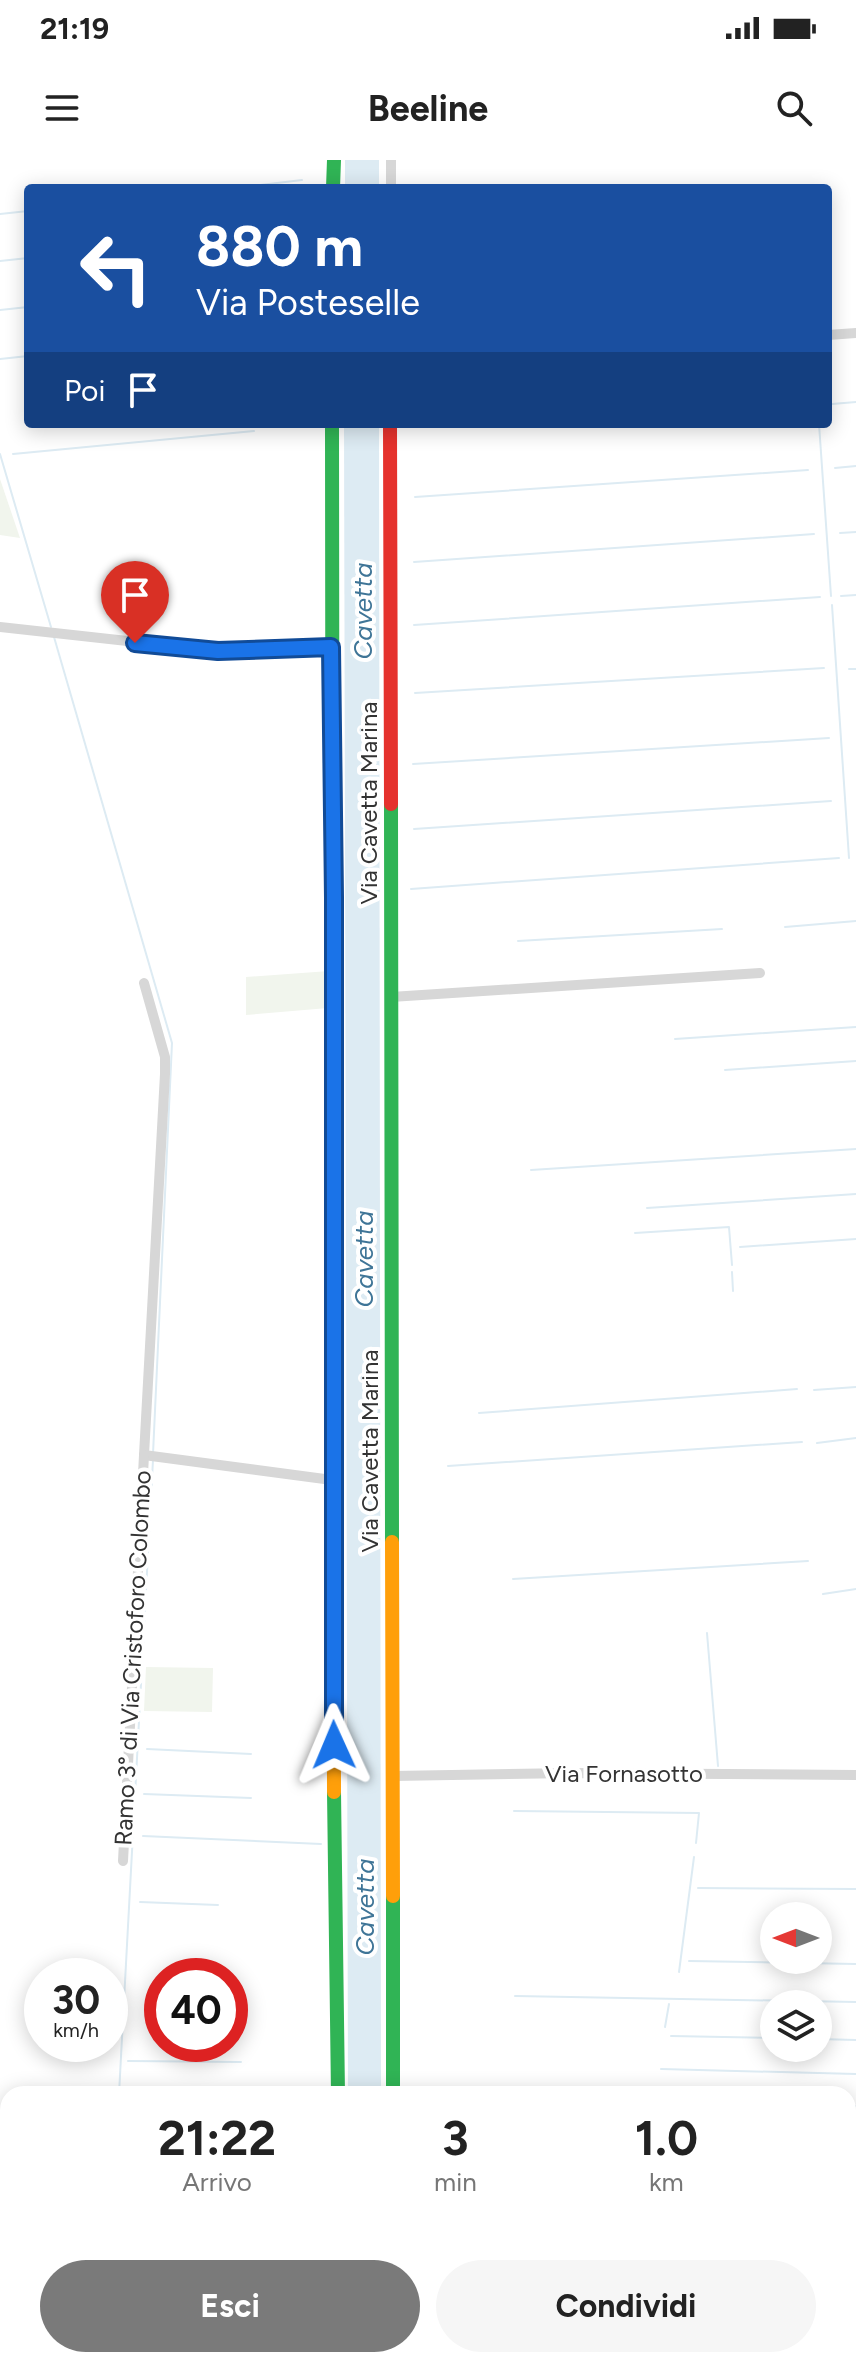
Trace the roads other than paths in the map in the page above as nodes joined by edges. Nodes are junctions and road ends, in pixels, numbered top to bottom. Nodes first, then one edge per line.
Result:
1 (334, 160) edge
2 (391, 160) edge
3 (333, 184) edge
4 (391, 184) edge
5 (856, 333) edge
6 (832, 335) edge
7 (332, 428) edge
8 (390, 428) edge
9 (0, 627) edge
10 (331, 647) junction
11 (760, 973) dead end
12 (144, 983) dead end
13 (391, 997) junction
14 (150, 1456) junction
15 (332, 1480) junction
16 (856, 1775) edge
17 (393, 1776) junction
18 (123, 1861) dead end
19 (338, 2086) edge
20 (393, 2086) edge

1 - 3 street
2 - 4 street
5 - 6 street
7 - 10 street
8 - 13 street, Via Cavetta Marina
9 - 10 street
10 - 15 street
11 - 13 street
12 - 14 street, Ramo 3° di Via Cristoforo Colombo
13 - 17 street, Via Cavetta Marina
14 - 15 street
14 - 18 street, Ramo 3° di Via Cristoforo Colombo
15 - 19 street
16 - 17 street, Via Fornasotto
17 - 20 street, Via Cavetta Marina

